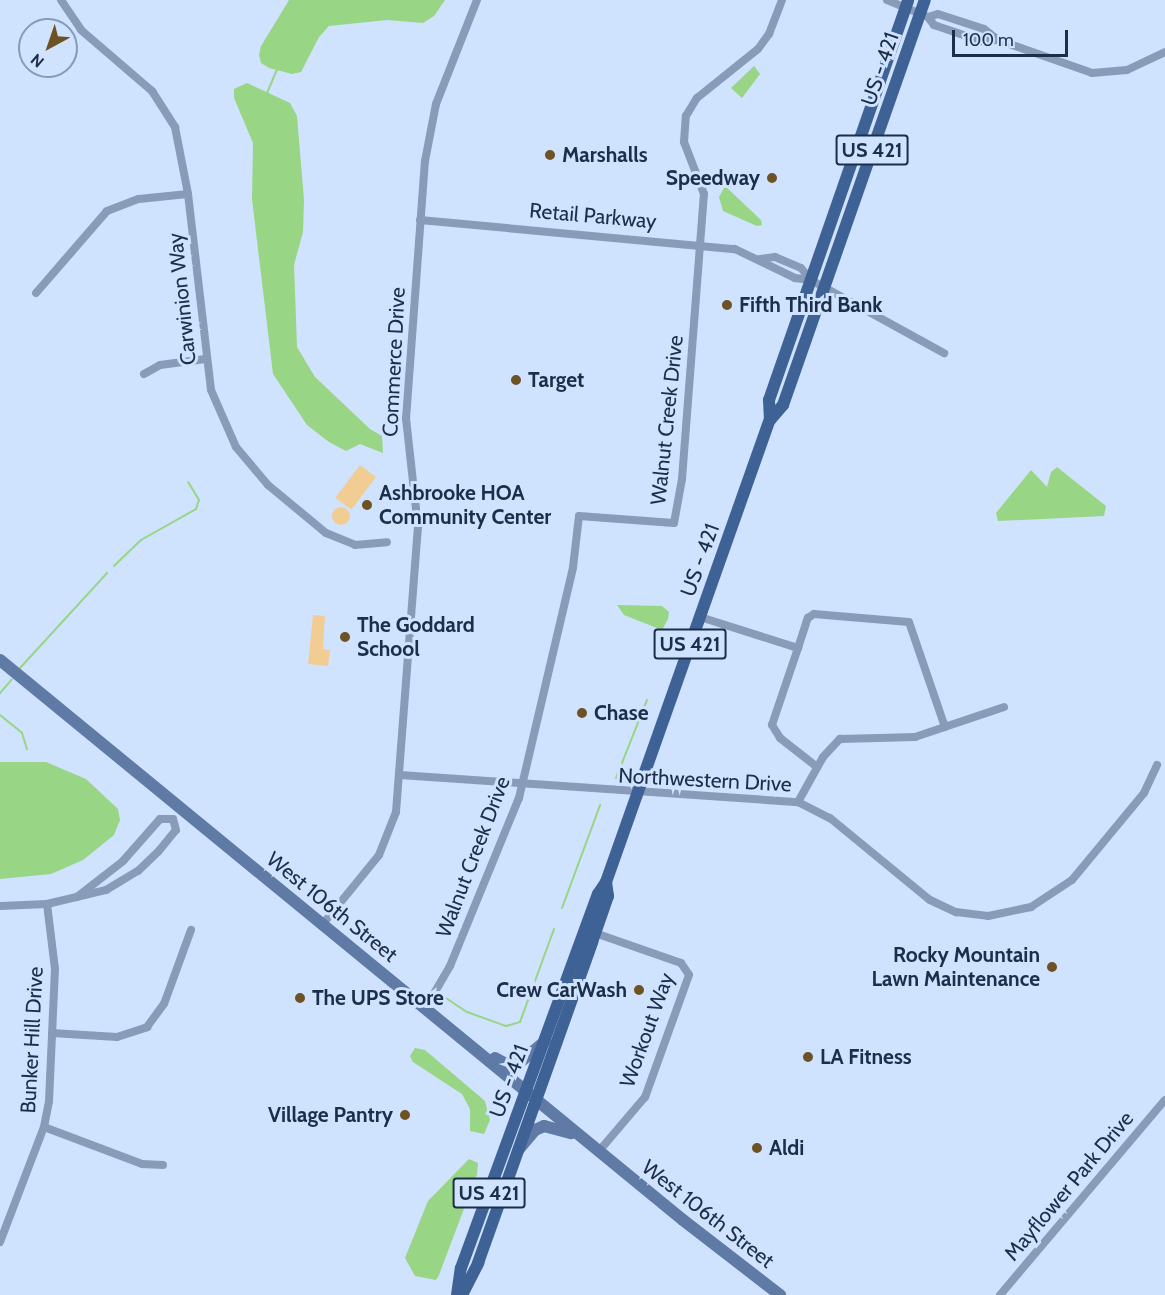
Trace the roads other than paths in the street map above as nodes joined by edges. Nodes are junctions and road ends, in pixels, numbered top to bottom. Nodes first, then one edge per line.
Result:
1 (61, 0) edge
2 (477, 0) edge
3 (782, 0) edge
4 (887, 0) edge
5 (925, 0) edge
6 (907, 4) edge
7 (924, 15) junction
8 (1165, 52) edge
9 (188, 194) junction
10 (420, 220) junction
11 (701, 244) junction
12 (811, 280) junction
13 (824, 287) junction
14 (36, 293) dead end
15 (944, 353) dead end
16 (206, 359) junction
17 (144, 374) dead end
18 (770, 420) junction
19 (387, 542) dead end
20 (700, 617) junction
21 (798, 648) junction
22 (0, 660) edge
23 (1004, 707) dead end
24 (945, 727) junction
25 (1157, 765) dead end
26 (817, 767) junction
27 (400, 775) junction
28 (522, 786) junction
29 (638, 790) junction
30 (798, 802) junction
31 (181, 808) junction
32 (173, 819) junction
33 (606, 882) junction
34 (77, 897) junction
35 (47, 904) junction
36 (0, 906) edge
37 (322, 925) junction
38 (191, 930) dead end
39 (595, 933) junction
40 (425, 1008) junction
41 (52, 1034) junction
42 (545, 1041) junction
43 (483, 1056) junction
44 (526, 1091) junction
45 (536, 1100) junction
46 (1165, 1100) edge
47 (44, 1127) junction
48 (579, 1135) junction
49 (518, 1150) junction
50 (599, 1151) junction
51 (163, 1165) dead end
52 (0, 1242) edge
53 (457, 1295) edge
54 (462, 1295) edge
55 (780, 1295) edge
56 (1000, 1295) edge

1 - 9 street, Carwinion Way
2 - 10 street, Commerce Drive
3 - 11 street, Walnut Creek Drive
4 - 6 street
5 - 7 main road, US - 421 / US 421
6 - 7 street
6 - 12 main road, US - 421 / US 421
7 - 8 street
7 - 13 main road, US - 421 / US 421
9 - 14 street
9 - 16 street, Carwinion Way
10 - 11 street, Retail Parkway
10 - 27 street, Commerce Drive
11 - 12 street, Retail Parkway
11 - 28 street, Walnut Creek Drive
12 - 13 street, Retail Parkway
12 - 18 main road, US - 421 / US 421
13 - 15 street, Retail Parkway
13 - 18 main road, US - 421 / US 421
16 - 17 street
16 - 19 street, Carwinion Way
18 - 20 main road, US - 421 / US 421
20 - 21 street
20 - 29 main road, US - 421 / US 421
21 - 24 street
21 - 26 street
22 - 31 street, West 106th Street
23 - 24 street
24 - 26 street
25 - 30 street, Northwestern Drive
26 - 30 street
27 - 28 street, Northwestern Drive
27 - 37 street, Commerce Drive
28 - 29 street, Northwestern Drive
28 - 40 street, Walnut Creek Drive
29 - 30 street, Northwestern Drive
29 - 33 main road, US - 421 / US 421
31 - 32 street
31 - 37 street, West 106th Street
32 - 34 street
32 - 34 street
33 - 39 main road, US - 421 / US 421
33 - 42 main road, US - 421 / US 421
34 - 35 street
35 - 36 street
35 - 41 street, Bunker Hill Drive
37 - 40 street, West 106th Street
38 - 41 street
39 - 45 main road, US - 421 / US 421
39 - 50 street, Workout Way
40 - 43 street, West 106th Street
41 - 47 street, Bunker Hill Drive
42 - 43 street
42 - 44 main road, US - 421 / US 421
43 - 44 street, West 106th Street
44 - 45 street, West 106th Street
44 - 53 main road, US - 421 / US 421
45 - 48 street, West 106th Street
45 - 49 main road, US - 421 / US 421
46 - 56 street, Mayflower Park Drive
47 - 51 street
47 - 52 street, Bunker Hill Drive
48 - 49 street
48 - 50 street, West 106th Street
49 - 54 main road, US - 421 / US 421
50 - 55 street, West 106th Street

